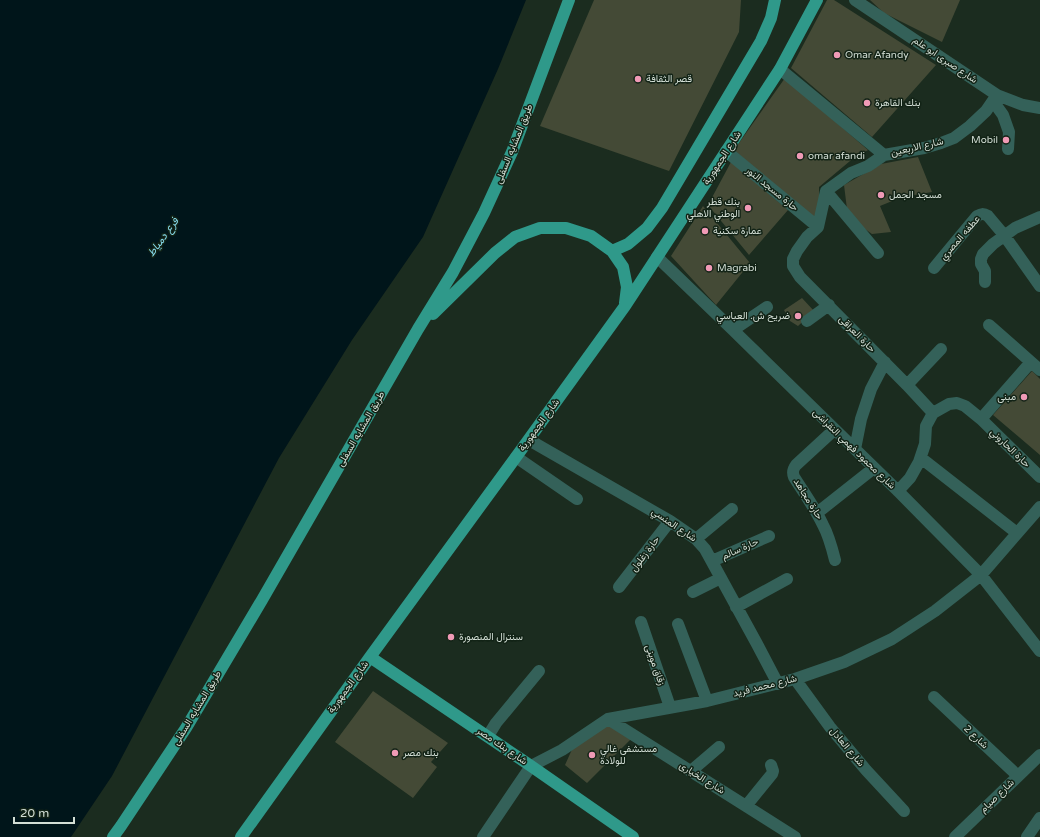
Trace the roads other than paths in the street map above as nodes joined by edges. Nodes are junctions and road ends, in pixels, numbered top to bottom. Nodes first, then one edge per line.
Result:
1 (569, 0) edge
2 (775, 0) edge
3 (816, 0) edge
4 (855, 0) edge
5 (780, 69) junction
6 (995, 98) junction
7 (1040, 108) edge
8 (1008, 149) dead end
9 (726, 151) junction
10 (884, 155) junction
11 (826, 191) junction
12 (1040, 217) edge
13 (818, 226) junction
14 (1004, 235) junction
15 (612, 251) junction
16 (878, 253) dead end
17 (657, 257) junction
18 (934, 268) dead end
19 (985, 282) dead end
20 (1040, 286) edge
21 (829, 305) junction
22 (624, 306) junction
23 (767, 307) dead end
24 (807, 321) dead end
25 (989, 325) dead end
26 (418, 329) junction
27 (733, 330) junction
28 (941, 349) dead end
29 (885, 362) junction
30 (1036, 366) edge
31 (907, 385) junction
32 (933, 413) junction
33 (981, 420) junction
34 (834, 430) junction
35 (529, 440) junction
36 (855, 449) junction
37 (516, 458) junction
38 (921, 458) junction
39 (874, 468) junction
40 (1040, 477) edge
41 (898, 491) junction
42 (577, 499) dead end
43 (1040, 507) edge
44 (732, 509) dead end
45 (817, 513) junction
46 (670, 521) junction
47 (1017, 533) junction
48 (769, 536) dead end
49 (696, 539) junction
50 (835, 560) dead end
51 (712, 561) junction
52 (981, 575) junction
53 (721, 578) junction
54 (787, 578) dead end
55 (620, 587) dead end
56 (693, 592) dead end
57 (736, 606) junction
58 (641, 622) dead end
59 (678, 624) dead end
60 (1040, 651) edge
61 (370, 657) junction
62 (539, 671) dead end
63 (795, 679) junction
64 (778, 684) junction
65 (934, 697) dead end
66 (707, 701) junction
67 (670, 707) junction
68 (608, 719) junction
69 (488, 736) junction
70 (719, 747) dead end
71 (1040, 755) edge
72 (771, 765) dead end
73 (531, 766) junction
74 (691, 771) junction
75 (1018, 776) junction
76 (746, 806) junction
77 (904, 811) dead end
78 (1040, 818) edge
79 (113, 837) edge
80 (241, 837) edge
81 (482, 837) edge
82 (633, 837) edge
83 (795, 837) edge
84 (954, 837) edge
85 (1027, 837) edge

1 - 26 main road, طريق المشايه السفلى
2 - 15 main road
3 - 5 main road, شارع الجمهورية
4 - 6 street, شارع صبرى ابو علم
5 - 9 main road, شارع الجمهورية
5 - 10 street
6 - 7 street, شارع صبرى ابو علم
6 - 8 street
6 - 10 street, شارع الاربعين
9 - 13 street, حارة مسجد النور
9 - 17 main road, شارع الجمهورية
10 - 11 street, شارع الاربعين
11 - 13 street
11 - 16 street
12 - 14 street
13 - 21 street, حارة العراقى
14 - 18 street, عطفه المصري
14 - 19 street
14 - 20 street
15 - 22 main road
15 - 26 main road
17 - 22 main road, شارع الجمهورية
17 - 27 street, شارع محمود فهمي النقراشى
21 - 24 street
21 - 29 street, حارة العراقى
22 - 35 main road, شارع الجمهورية
23 - 27 street
25 - 30 street
26 - 79 main road, طريق المشايه السفلى
27 - 34 street, شارع محمود فهمي النقراشى
28 - 31 street
29 - 31 street, حارة العراقى
29 - 36 street
30 - 33 street
31 - 32 street, حارة العراقى
32 - 33 street, حارة الحاروني
32 - 38 street
33 - 40 street, حارة الحاروني
34 - 36 street, شارع محمود فهمي النقراشى
34 - 45 street, حارة مجاهد
35 - 37 main road, شارع الجمهورية
35 - 46 street, شارع المنسي
36 - 39 street, شارع محمود فهمي النقراشى
37 - 42 street
37 - 61 main road, شارع الجمهورية
38 - 41 street
38 - 47 street
39 - 41 street, شارع محمود فهمي النقراشى
39 - 45 street
41 - 52 street, شارع محمود فهمي النقراشى
43 - 47 street, شارع محمد فريد
44 - 49 street
45 - 50 street, حارة مجاهد
46 - 49 street, شارع المنسي
46 - 55 street, حارة زغلول
47 - 52 street, شارع محمد فريد
48 - 51 street, حارة سالم
49 - 51 street, شارع المنسي
51 - 53 street, شارع المنسي
52 - 60 street, شارع محمود فهمي النقراشى
52 - 63 street, شارع محمد فريد
53 - 56 street
53 - 57 street, شارع المنسي
54 - 57 street
57 - 64 street, شارع المنسي
58 - 67 street, زقاق موينى
59 - 66 street
61 - 69 main road, شارع بنك مصر
61 - 80 main road, شارع الجمهورية
62 - 69 street
63 - 64 street, شارع محمد فريد
63 - 77 street, شارع العادل
64 - 66 street, شارع محمد فريد
65 - 75 street, شارع 2
66 - 67 street, شارع محمد فريد
67 - 68 street, شارع محمد فريد
68 - 73 street, شارع محمد فريد
68 - 74 street, شارع الخيارى
69 - 73 main road, شارع بنك مصر
70 - 74 street
71 - 75 street, شارع صيام
72 - 76 street
73 - 81 street, شارع محمد فريد
73 - 82 main road, شارع بنك مصر
74 - 76 street, شارع الخيارى
75 - 84 street, شارع صيام
76 - 83 street, شارع الخيارى
78 - 85 street

